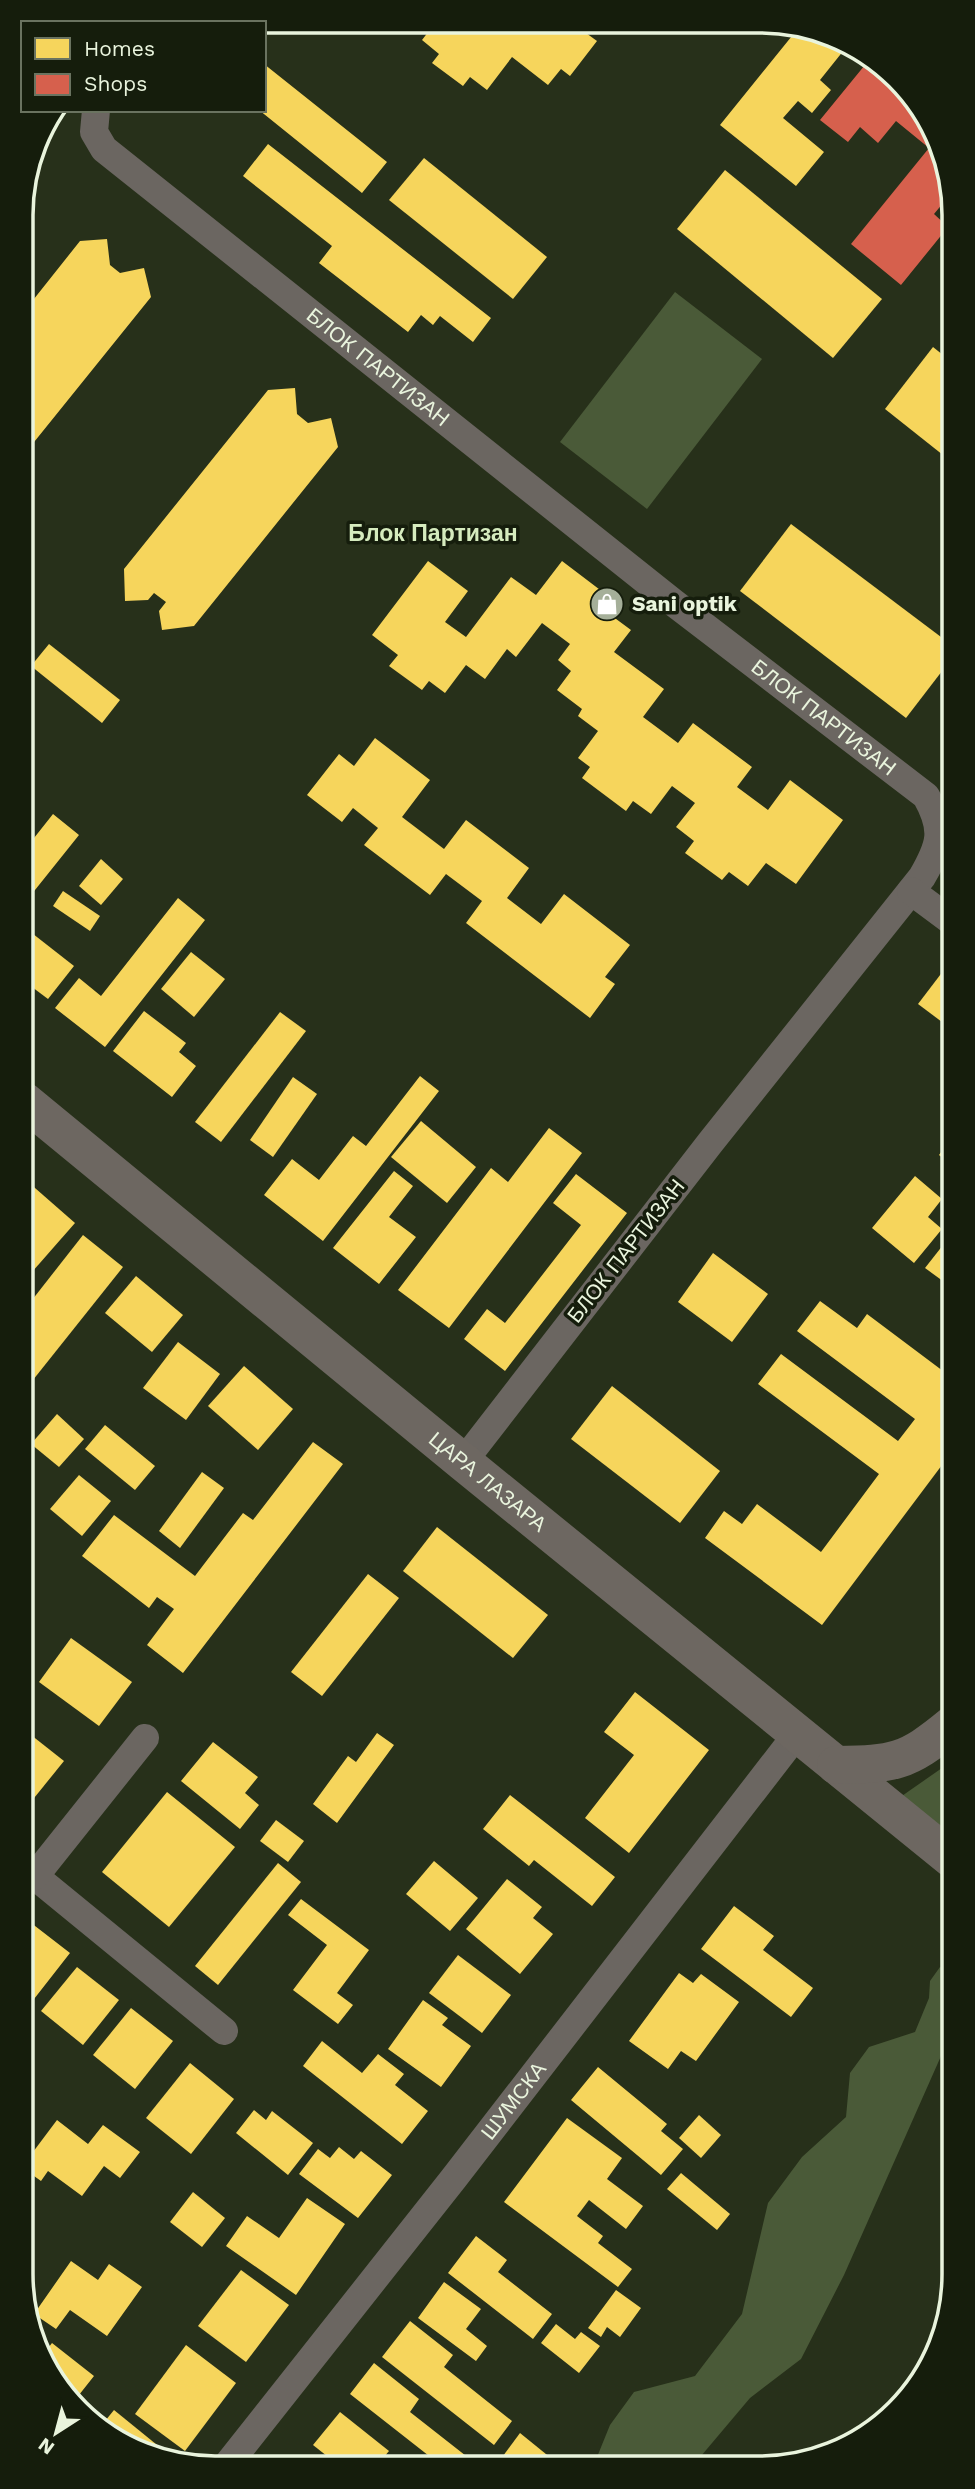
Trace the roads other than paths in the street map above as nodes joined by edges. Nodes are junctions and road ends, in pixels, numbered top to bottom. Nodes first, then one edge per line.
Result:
1 (96, 112) edge
2 (911, 891) junction
3 (942, 914) edge
4 (34, 1109) edge
5 (463, 1462) junction
6 (941, 1733) edge
7 (797, 1734) junction
8 (145, 1738) dead end
9 (835, 1765) junction
10 (941, 1850) edge
11 (33, 1870) edge
12 (33, 1875) edge
13 (224, 2031) dead end
14 (234, 2456) edge

1 - 2 street, БЛОК ПАРТИЗАН
2 - 3 street
2 - 5 street, БЛОК ПАРТИЗАН
4 - 5 main road, ЦАРА ЛАЗАРА
5 - 7 main road, ЦАРА ЛАЗАРА
6 - 9 main road
7 - 9 main road, ЦАРА ЛАЗАРА
7 - 14 street, ШУМСКА
8 - 11 street
9 - 10 main road, ЦАРА ЛАЗАРА
12 - 13 street

